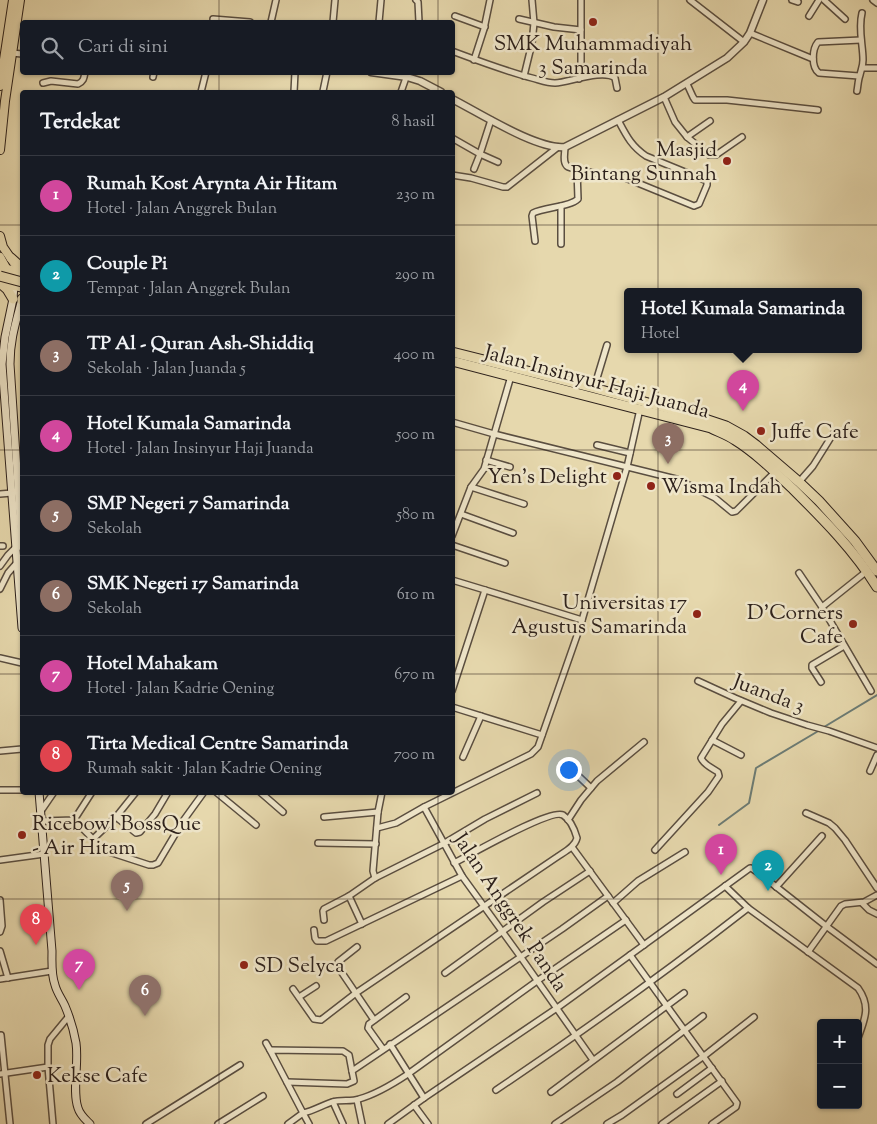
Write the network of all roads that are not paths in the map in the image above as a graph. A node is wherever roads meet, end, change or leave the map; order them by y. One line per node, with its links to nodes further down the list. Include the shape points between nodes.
1 (13, 0): 26 (main road)
2 (276, 0): 22 (street)
3 (335, 0): 23 (street)
4 (381, 0): 24 (street)
5 (416, 0): 25 (street)
6 (490, 0): 28 (street)
7 (532, 0): 27 (street)
8 (581, 0): 29 (street)
9 (690, 0): 33 (street)
10 (763, 0): 30 (street)
11 (819, 0): 17 (street)
12 (824, 0): 18 (street)
13 (873, 0): 14 (street)
14 (877, 3)
15 (862, 13): 32 (street)
16 (455, 16): 28 (street)
17 (809, 16)
18 (845, 18)
19 (214, 19): 21 (street)
20 (519, 19): 27 (street)
21 (226, 20)
22 (271, 20)
23 (333, 20)
24 (379, 20)
25 (419, 20)
26 (16, 23): 31 (main road); 35 (main road)
27 (534, 23): 29 (street); 47 (street)
28 (485, 27): 38 (street)
29 (580, 30): 49 (street)
30 (750, 33): 33 (street); 37 (street)
31 (3, 36): 52 (main road)
32 (861, 40): 37 (street, via 818,42); 39 (street)
33 (744, 42): 51 (street, via 727,58)
34 (455, 52): 38 (street)
35 (12, 53): 36 (street); 71 (main road)
36 (20, 54)
37 (813, 59): 48 (street, via 819,72)
38 (474, 60): 47 (street)
39 (863, 68): 40 (street); 48 (street)
40 (877, 68)
41 (85, 75): 50 (street, via 78,84)
42 (205, 75): 54 (street)
43 (296, 75): 55 (street)
44 (326, 75): 56 (street)
45 (407, 75): 57 (street)
46 (409, 75): 58 (street)
47 (524, 76): 49 (street, via 553,83)
48 (859, 76): 59 (street)
49 (579, 79): 53 (street, via 611,76 615,78)
50 (43, 83)
51 (687, 84): 60 (street); 62 (street, via 695,100 728,100)
52 (0, 86)
53 (617, 88)
54 (201, 90)
55 (294, 90)
56 (323, 90)
57 (402, 90)
58 (437, 90)
59 (857, 91)
60 (664, 97): 64 (street); 66 (street, via 675,122)
61 (455, 100): 63 (street)
62 (818, 110)
63 (491, 120): 69 (street, via 529,139); 72 (street)
64 (618, 120): 70 (street); 75 (street, via 629,140 646,156 706,181 699,204 694,206 616,175)
65 (710, 121): 66 (street)
66 (687, 137): 67 (street, via 713,156)
67 (742, 137)
68 (455, 140): 72 (street)
69 (558, 147): 70 (street); 76 (street, via 508,187)
70 (565, 147): 75 (street, via 565,164)
71 (0, 150)
72 (480, 154): 73 (street); 74 (street)
73 (498, 162)
74 (474, 169)
75 (576, 170): 77 (street, via 577,200)
76 (455, 175)
77 (561, 206): 79 (street, via 533,213); 80 (street)
78 (0, 236): 82 (main road)
79 (535, 241)
80 (561, 244)
81 (0, 257): 83 (main road)
82 (11, 258): 85 (highway)
83 (4, 269): 86 (highway); 87 (main road)
84 (0, 276): 88 (highway, bridge)
85 (20, 276)
86 (20, 277)
87 (20, 277)
88 (20, 278)
89 (20, 278): 90 (highway)
90 (0, 283): 91 (highway)
91 (20, 299): 95 (main road, via 5,337); 109 (main road, via 10,346)
92 (607, 345): 97 (street)
93 (455, 353): 97 (highway, Jalan Insinyur Haji Juanda)
94 (455, 362): 96 (highway, Jalan Insinyur Haji Juanda)
95 (1, 369): 99 (main road)
96 (511, 376): 98 (highway, Jalan Insinyur Haji Juanda); 101 (street)
97 (594, 388): 111 (highway, Jalan Insinyur Haji Juanda, via 726,426 756,445)
98 (640, 409): 105 (street); 110 (highway, Jalan Insinyur Haji Juanda, via 726,434)
99 (3, 422): 103 (main road)
100 (455, 423): 101 (street)
101 (494, 434): 106 (street); 108 (street)
102 (833, 434): 111 (street)
103 (4, 444): 109 (main road)
104 (597, 445): 105 (street)
105 (630, 453): 108 (street)
106 (486, 460): 107 (street); 112 (street)
107 (510, 467)
108 (627, 467): 110 (street, via 676,479 715,498 732,512); 133 (street)
109 (17, 470): 113 (main road); 121 (main road)
110 (775, 472): 116 (highway, Jalan Insinyur Haji Juanda)
111 (799, 482): 116 (highway, Jalan Insinyur Haji Juanda)
112 (471, 487): 115 (street); 117 (street)
113 (12, 493): 114 (street); 121 (main road)
114 (0, 494)
115 (524, 504)
116 (816, 505): 125 (highway, Jalan Insinyur Haji Juanda); 126 (highway, Jalan Insinyur Haji Juanda, via 855,541)
117 (461, 514): 118 (street); 119 (street)
118 (455, 529)
119 (513, 533)
120 (455, 546): 123 (street)
121 (19, 547): 122 (main road); 124 (street)
122 (20, 560): 130 (street)
123 (506, 563)
124 (0, 566)
125 (867, 571): 129 (highway, Jalan Insinyur Haji Juanda); 132 (street)
126 (877, 571)
127 (799, 573): 132 (street)
128 (455, 581): 131 (street)
129 (877, 588)
130 (0, 589)
131 (485, 590): 133 (street); 138 (street)
132 (822, 607): 134 (street)
133 (582, 620): 144 (street)
134 (844, 646): 139 (street, via 812,665); 140 (street)
135 (0, 658): 136 (street)
136 (20, 663)
137 (698, 681): 141 (street, Juanda 3)
138 (455, 682)
139 (821, 682)
140 (871, 691)
141 (741, 701): 145 (street); 147 (street, Juanda 3)
142 (455, 708): 143 (street)
143 (481, 716): 144 (street); 152 (street)
144 (542, 736): 158 (street, via 531,754)
145 (712, 740): 151 (street); 188 (street, via 701,758 719,776)
146 (644, 742): 155 (street)
147 (877, 748)
148 (20, 749): 149 (street)
149 (0, 751)
150 (877, 755): 154 (street)
151 (741, 756)
152 (463, 757)
153 (571, 769): 155 (street)
154 (870, 771)
155 (591, 788): 178 (street)
156 (0, 790): 157 (street)
157 (20, 790)
158 (455, 792)
159 (537, 793): 186 (street)
160 (39, 795): 171 (main road)
161 (52, 795): 171 (street)
162 (90, 795): 177 (street)
163 (134, 795): 175 (street)
164 (166, 795): 175 (street, via 138,833)
165 (202, 795): 183 (street, via 156,864 149,865 94,847)
166 (220, 795): 180 (street)
167 (263, 795): 172 (street)
168 (381, 795): 173 (street)
169 (448, 795): 170 (street)
170 (424, 807): 181 (street, via 393,824); 186 (street, Jalan Anggrek Panda)
171 (41, 811): 179 (main road)
172 (283, 812)
173 (378, 812): 176 (street); 181 (street)
174 (806, 813): 198 (street, via 835,828)
175 (116, 817): 183 (street)
176 (324, 817)
177 (74, 820): 179 (street); 183 (street)
178 (568, 820): 187 (street, via 577,837); 192 (street, via 561,814 547,816)
179 (42, 821): 190 (main road)
180 (256, 825)
181 (377, 828): 185 (street)
182 (822, 836): 197 (street)
183 (93, 839)
184 (318, 843): 185 (street)
185 (376, 844): 195 (street)
186 (443, 844): 192 (street, Jalan Anggrek Panda); 195 (street)
187 (572, 847): 193 (street); 205 (street)
188 (655, 850)
189 (685, 852): 203 (street, via 638,881)
190 (44, 854): 191 (street); 222 (main road)
191 (0, 860)
192 (454, 863): 194 (street, Jalan Anggrek Panda)
193 (590, 871): 201 (street); 213 (street)
194 (462, 876): 205 (street, Jalan Anggrek Panda); 210 (street)
195 (375, 878): 200 (street)
196 (725, 886): 197 (street, via 751,868); 206 (street); 215 (street)
197 (776, 887): 211 (street)
198 (877, 888)
199 (877, 895): 204 (street)
200 (349, 896): 208 (street, via 324,909); 210 (street)
201 (608, 896): 203 (street); 220 (street)
202 (0, 900): 214 (street)
203 (613, 903): 209 (street)
204 (862, 903): 207 (street); 211 (street, via 840,906)
205 (484, 906): 213 (street, Jalan Anggrek Panda); 231 (street)
206 (748, 908): 218 (street); 227 (street)
207 (877, 914)
208 (324, 920)
209 (626, 920): 215 (street); 226 (street)
210 (362, 924): 212 (street, via 326,941 317,941)
211 (826, 926): 218 (street); 221 (street)
212 (314, 930)
213 (502, 931): 220 (street, Jalan Anggrek Panda); 223 (street)
214 (0, 932)
215 (644, 945): 219 (street)
216 (358, 947): 231 (street, via 337,964)
217 (0, 951): 224 (street)
218 (808, 952): 240 (street, via 860,990 866,1012)
219 (630, 955): 227 (street); 235 (street)
220 (520, 956): 226 (street, Jalan Anggrek Panda); 245 (street)
221 (877, 964)
222 (52, 971): 224 (street); 236 (main road)
223 (444, 973)
224 (8, 978): 225 (street)
225 (0, 979)
226 (537, 980): 235 (street, Jalan Anggrek Panda); 255 (street)
227 (650, 982): 234 (street); 243 (street)
228 (316, 986): 232 (street)
229 (293, 989): 232 (street)
230 (684, 993): 234 (street)
231 (356, 994): 232 (street, via 321,1020 314,1019); 239 (street)
232 (299, 997)
233 (406, 997): 239 (street)
234 (667, 1006): 241 (street); 249 (street)
235 (556, 1008): 243 (street, Jalan Anggrek Panda); 262 (street)
236 (69, 1016): 250 (street, via 50,1039); 269 (main road, via 78,1058 78,1109)
237 (703, 1016): 241 (street)
238 (754, 1017): 248 (street)
239 (374, 1020): 246 (street, via 368,1028)
240 (862, 1025)
241 (685, 1031): 248 (street); 278 (street)
242 (1, 1035): 254 (street)
243 (576, 1036): 249 (street, Jalan Anggrek Panda); 258 (street)
244 (266, 1043): 247 (street)
245 (390, 1044): 246 (street); 255 (street)
246 (383, 1049): 253 (street)
247 (270, 1050): 253 (street, via 343,1051 349,1055); 257 (street)
248 (704, 1056): 252 (street); 279 (street)
249 (593, 1060): 259 (street)
250 (48, 1064): 254 (street); 268 (street)
251 (240, 1065): 270 (street)
252 (712, 1068): 256 (street); 260 (street)
253 (352, 1071): 257 (street, via 354,1081 347,1084)
254 (3, 1074): 267 (street)
255 (408, 1074): 262 (street); 263 (street)
256 (722, 1081): 280 (street); 281 (street, via 737,1105)
257 (287, 1082): 266 (street)
258 (496, 1090)
259 (550, 1092)
260 (676, 1094)
261 (262, 1096): 271 (street)
262 (424, 1098): 265 (street)
263 (358, 1100): 264 (street); 275 (street)
264 (333, 1102): 266 (street); 274 (street)
265 (414, 1104): 276 (street); 277 (street)
266 (303, 1113): 272 (street); 273 (street)
267 (10, 1124)
268 (53, 1124)
269 (90, 1124)
270 (146, 1124)
271 (218, 1124)
272 (288, 1124)
273 (309, 1124)
274 (342, 1124)
275 (362, 1124)
276 (388, 1124)
277 (428, 1124)
278 (554, 1124)
279 (607, 1124)
280 (662, 1124)
281 (712, 1124)

